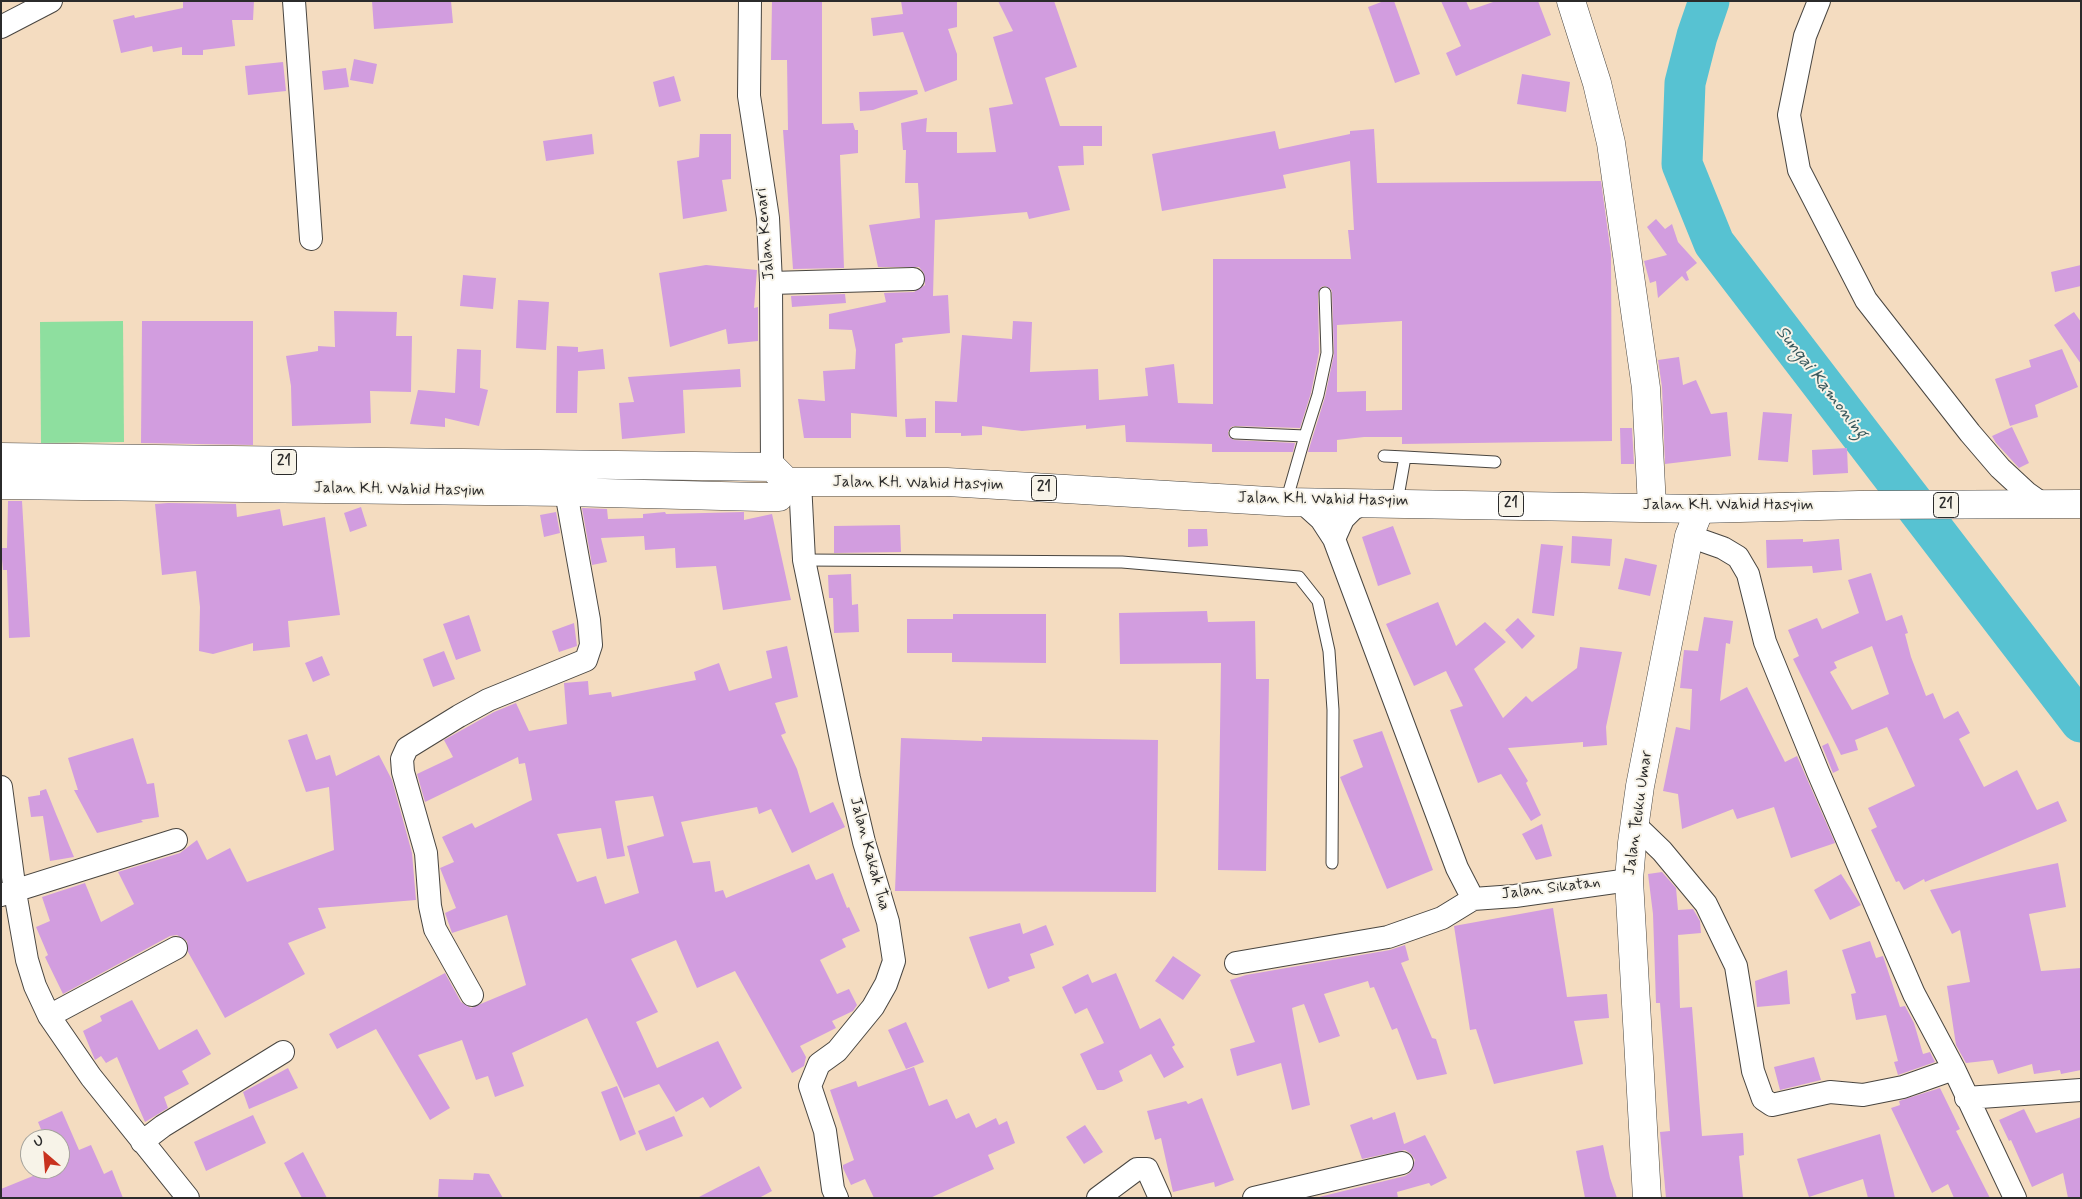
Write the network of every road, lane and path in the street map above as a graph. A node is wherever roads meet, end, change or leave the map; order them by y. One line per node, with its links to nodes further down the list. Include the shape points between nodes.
1 (51, 1): 6 (street)
2 (294, 1): 7 (street)
3 (750, 1): 9 (street, Jalan Kenari, via 749,96 768,218)
4 (1571, 1): 27 (main road, via 1597,84 1611,143 1646,388)
5 (1819, 1): 26 (street, via 1805,36 1789,115 1799,170 1866,300 1970,433 2000,468)
6 (1, 27)
7 (311, 239)
8 (913, 279): 9 (street)
9 (771, 282): 19 (street, Jalan Kenari)
10 (1325, 293): 12 (lane, via 1327,353)
11 (1235, 433): 12 (lane)
12 (1305, 436): 22 (lane)
13 (1384, 456): 15 (lane)
14 (1, 457): 18 (main road, Jalan KH. Wahid Hasyim / 21)
15 (1405, 457): 16 (lane); 24 (lane)
16 (1496, 462)
17 (567, 464): 18 (main road, Jalan KH. Wahid Hasyim / 21); 19 (main road, Jalan KH. Wahid Hasyim / 21); 21 (street)
18 (129, 473): 20 (main road, Jalan KH. Wahid Hasyim / 21); 21 (main road, Jalan KH. Wahid Hasyim / 21)
19 (786, 477): 21 (main road, Jalan KH. Wahid Hasyim / 21, via 779,497); 22 (main road, Jalan KH. Wahid Hasyim / 21, via 947,482); 30 (street, Jalan Kakak Tua)
20 (1, 485)
21 (566, 492): 40 (street, via 589,620 591,645 586,660 488,700 408,748 402,759 426,853 435,929)
22 (1294, 501): 23 (main road, Jalan KH. Wahid Hasyim / 21); 29 (street, via 1321,519)
23 (1369, 502): 24 (main road, Jalan KH. Wahid Hasyim / 21); 29 (street, via 1343,518)
24 (1396, 502): 27 (main road, Jalan KH. Wahid Hasyim / 21)
25 (2081, 504): 26 (main road, 21)
26 (2039, 505): 28 (main road, Jalan KH. Wahid Hasyim / 21, via 1859,505)
27 (1652, 506): 28 (main road, Jalan KH. Wahid Hasyim / 21)
28 (1694, 522): 32 (main road, Jalan Teuku Umar); 43 (street, via 1738,557 1748,574 1765,642 1818,772 1914,994)
29 (1334, 539): 37 (street, via 1457,868)
30 (804, 560): 34 (lane, via 1122,562 1299,577 1318,601 1329,651 1333,710); 49 (street, Jalan Kakak Tua, via 849,778 888,922 894,961 873,1007 837,1051 819,1064 810,1086 825,1131 833,1190)
31 (1, 787): 36 (street)
32 (1634, 824): 35 (main road, Jalan Teuku Umar); 43 (street, via 1662,851 1706,904 1736,966 1753,1070 1764,1099 1772,1105 1830,1092 1862,1095 1903,1087)
33 (176, 840): 36 (street)
34 (1332, 863)
35 (1629, 880): 37 (street, Jalan Sikatan, via 1515,896); 53 (main road, Jalan Teuku Umar)
36 (8, 893): 41 (street, via 35,986)
37 (1473, 898): 39 (street, via 1442,918 1388,937)
38 (176, 948): 41 (street)
39 (1236, 963)
40 (472, 995)
41 (49, 1016): 46 (street)
42 (283, 1052): 46 (street)
43 (1954, 1069): 45 (street)
44 (2081, 1090): 45 (street)
45 (1966, 1098): 54 (street)
46 (142, 1142): 48 (street)
47 (1402, 1163): 52 (street)
48 (188, 1198)
49 (837, 1198)
50 (1098, 1198): 51 (street, via 1137,1169 1147,1169)
51 (1160, 1198)
52 (1254, 1198)
53 (1647, 1198)
54 (2015, 1198)

